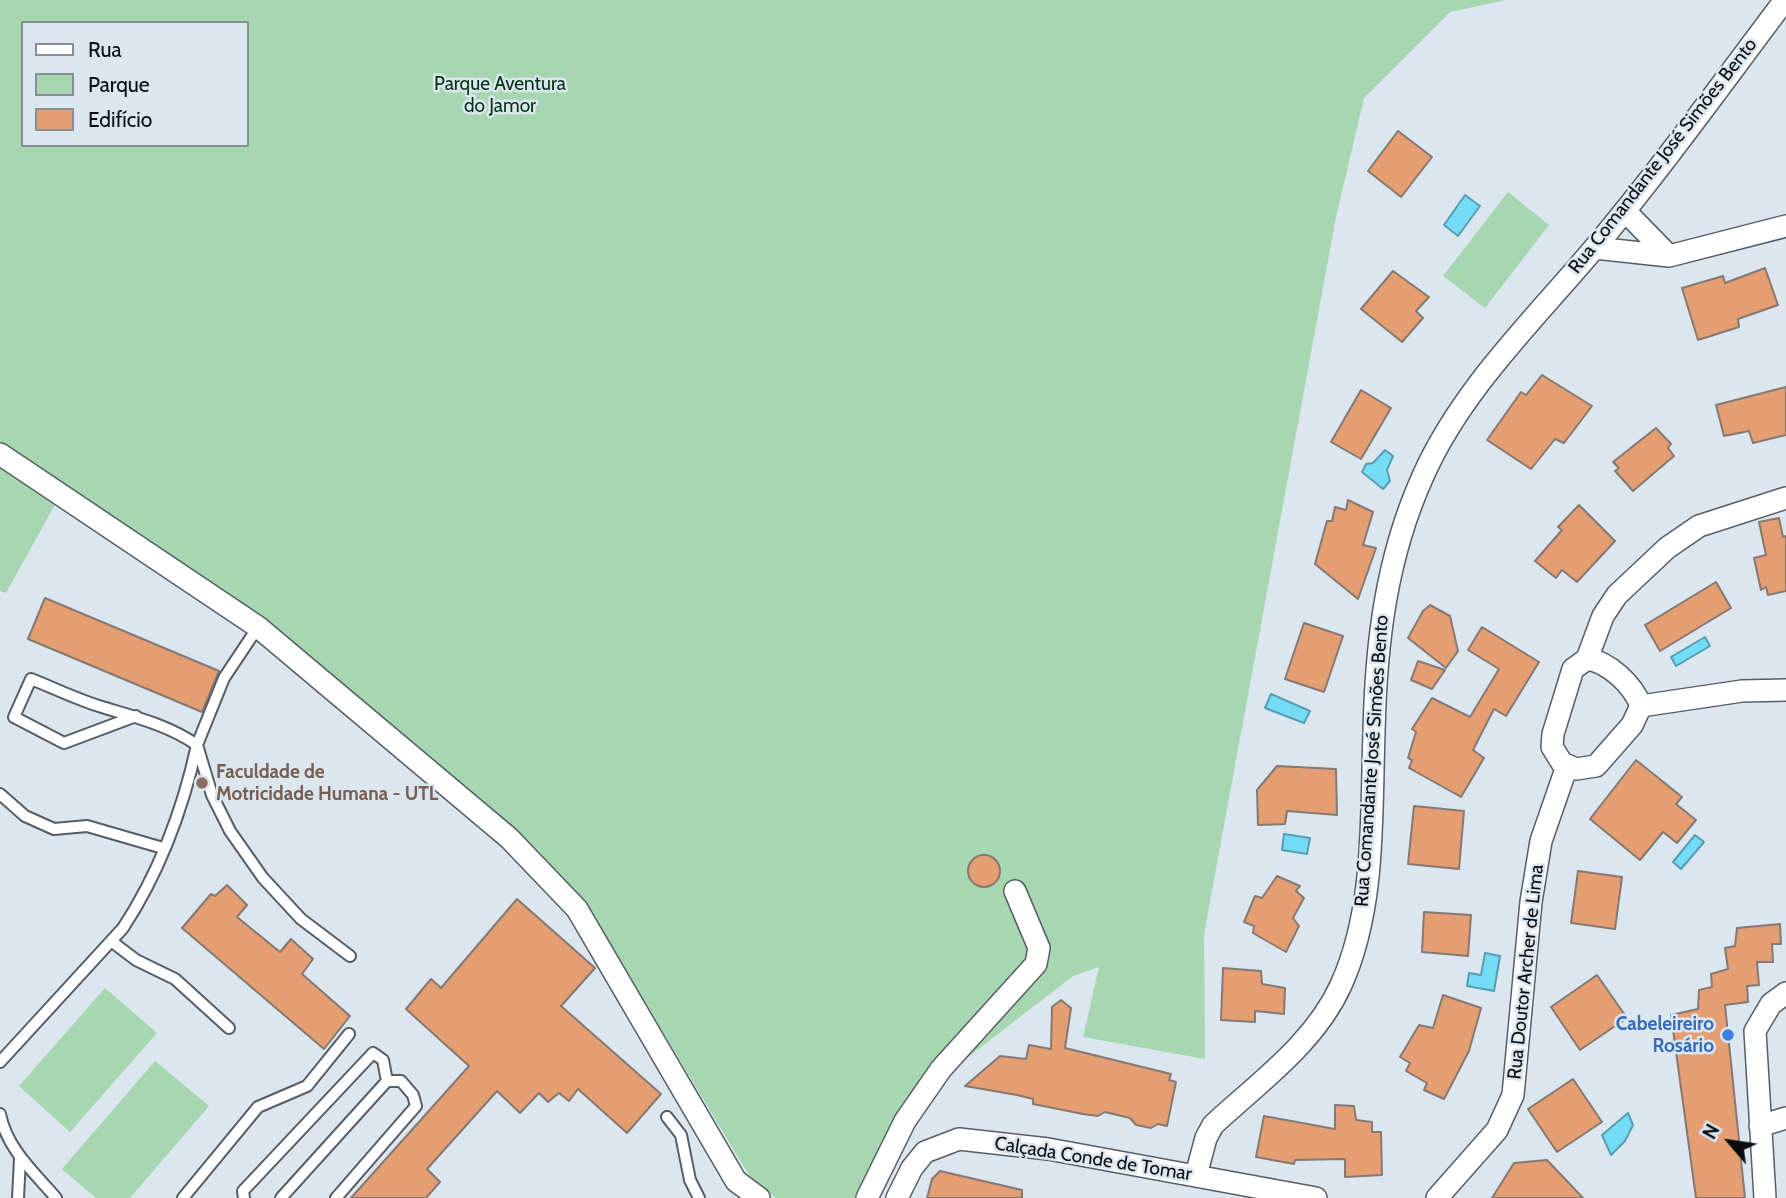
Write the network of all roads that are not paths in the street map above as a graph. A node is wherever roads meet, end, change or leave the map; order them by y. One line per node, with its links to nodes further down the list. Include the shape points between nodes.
1 (1785, 0): 2 (street, Rua Comandante José Simões Bento)
2 (1625, 211): 4 (street, Rua Comandante José Simões Bento); 5 (street)
3 (1786, 226): 5 (street)
4 (1595, 248): 5 (street); 30 (street, Rua Comandante José Simões Bento, via 1482,381 1424,473 1393,558 1380,617 1369,861 1355,949 1340,986 1304,1040 1213,1125)
5 (1670, 256)
6 (0, 454): 8 (street)
7 (1786, 498): 9 (street, via 1699,526 1667,548 1617,595 1603,616)
8 (258, 627): 13 (lane, via 224,678); 38 (street, via 509,838 577,909 736,1181)
9 (1587, 659): 11 (street, via 1611,669); 14 (street, via 1573,669 1553,734 1556,757)
10 (1786, 690): 11 (street, via 1742,691)
11 (1641, 706): 14 (street, via 1632,725 1596,766)
12 (136, 716): 12 (lane, via 31,679 14,717 64,743); 13 (lane, via 179,732)
13 (197, 745): 16 (lane, via 184,799); 19 (lane, via 212,795 250,859 301,919)
14 (1567, 766): 42 (street, Rua Doutor Archer de Lima, via 1541,841 1535,877 1513,1095 1497,1130)
15 (0, 794): 16 (lane, via 25,816 54,829 87,826)
16 (163, 848): 18 (lane, via 134,911)
17 (1015, 891): 39 (street, via 1039,948 1036,964 941,1069 905,1121)
18 (111, 941): 21 (lane, via 136,960 175,979); 23 (lane)
19 (350, 956)
20 (1786, 993): 28 (street, via 1771,1004 1755,1031)
21 (229, 1028)
22 (349, 1034): 33 (lane, via 307,1086 258,1107)
23 (0, 1062)
24 (387, 1081): 34 (lane, via 383,1060 373,1053 250,1183 243,1191); 35 (lane); 36 (lane, via 401,1081 416,1106)
25 (0, 1114): 29 (lane)
26 (667, 1116): 37 (lane, via 681,1135 690,1180)
27 (1786, 1118): 28 (street)
28 (1760, 1126): 43 (street)
29 (20, 1159): 31 (lane); 32 (lane)
30 (1196, 1175): 40 (street, Calçada Conde de Tomar, via 958,1139 925,1152); 41 (street, Calçada Conde de Tomar)
31 (18, 1198)
32 (56, 1198)
33 (183, 1198)
34 (244, 1198)
35 (281, 1198)
36 (336, 1198)
37 (699, 1198)
38 (759, 1198)
39 (867, 1198)
40 (897, 1198)
41 (1316, 1198)
42 (1437, 1198)
43 (1765, 1198)

